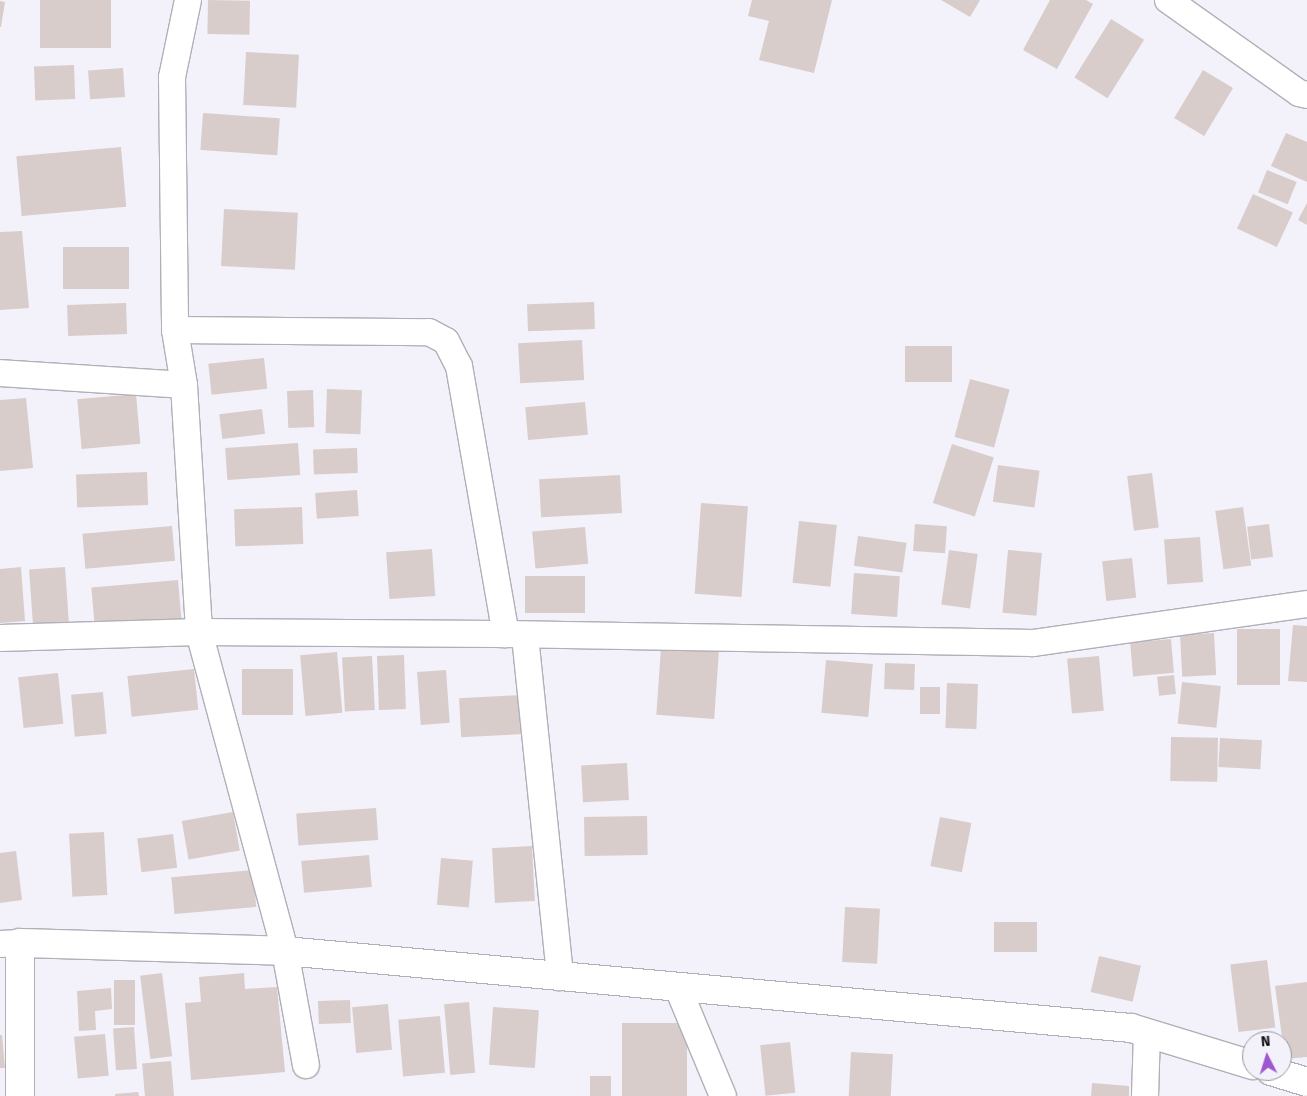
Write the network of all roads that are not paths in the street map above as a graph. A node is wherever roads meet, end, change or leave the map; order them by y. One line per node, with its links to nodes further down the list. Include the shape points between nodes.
1 (188, 0): 4 (street, via 172,76)
2 (1168, 0): 3 (street, via 1299,93)
3 (1307, 95)
4 (175, 330): 6 (street); 9 (street, via 429,332 446,341 459,366)
5 (0, 373): 6 (street)
6 (184, 385): 8 (street)
7 (1307, 604): 9 (street, via 1033,643)
8 (199, 632): 9 (street); 10 (street); 12 (street)
9 (516, 635): 13 (street)
10 (0, 638)
11 (10, 943): 12 (street); 20 (street)
12 (285, 951): 13 (street); 17 (street)
13 (560, 977): 14 (street)
14 (678, 988): 15 (street, via 1132,1028); 21 (street)
15 (1147, 1033): 16 (street); 22 (street)
16 (1242, 1062)
17 (306, 1066)
18 (1292, 1077): 19 (street)
19 (1307, 1082)
20 (20, 1096)
21 (723, 1096)
22 (1145, 1096)

